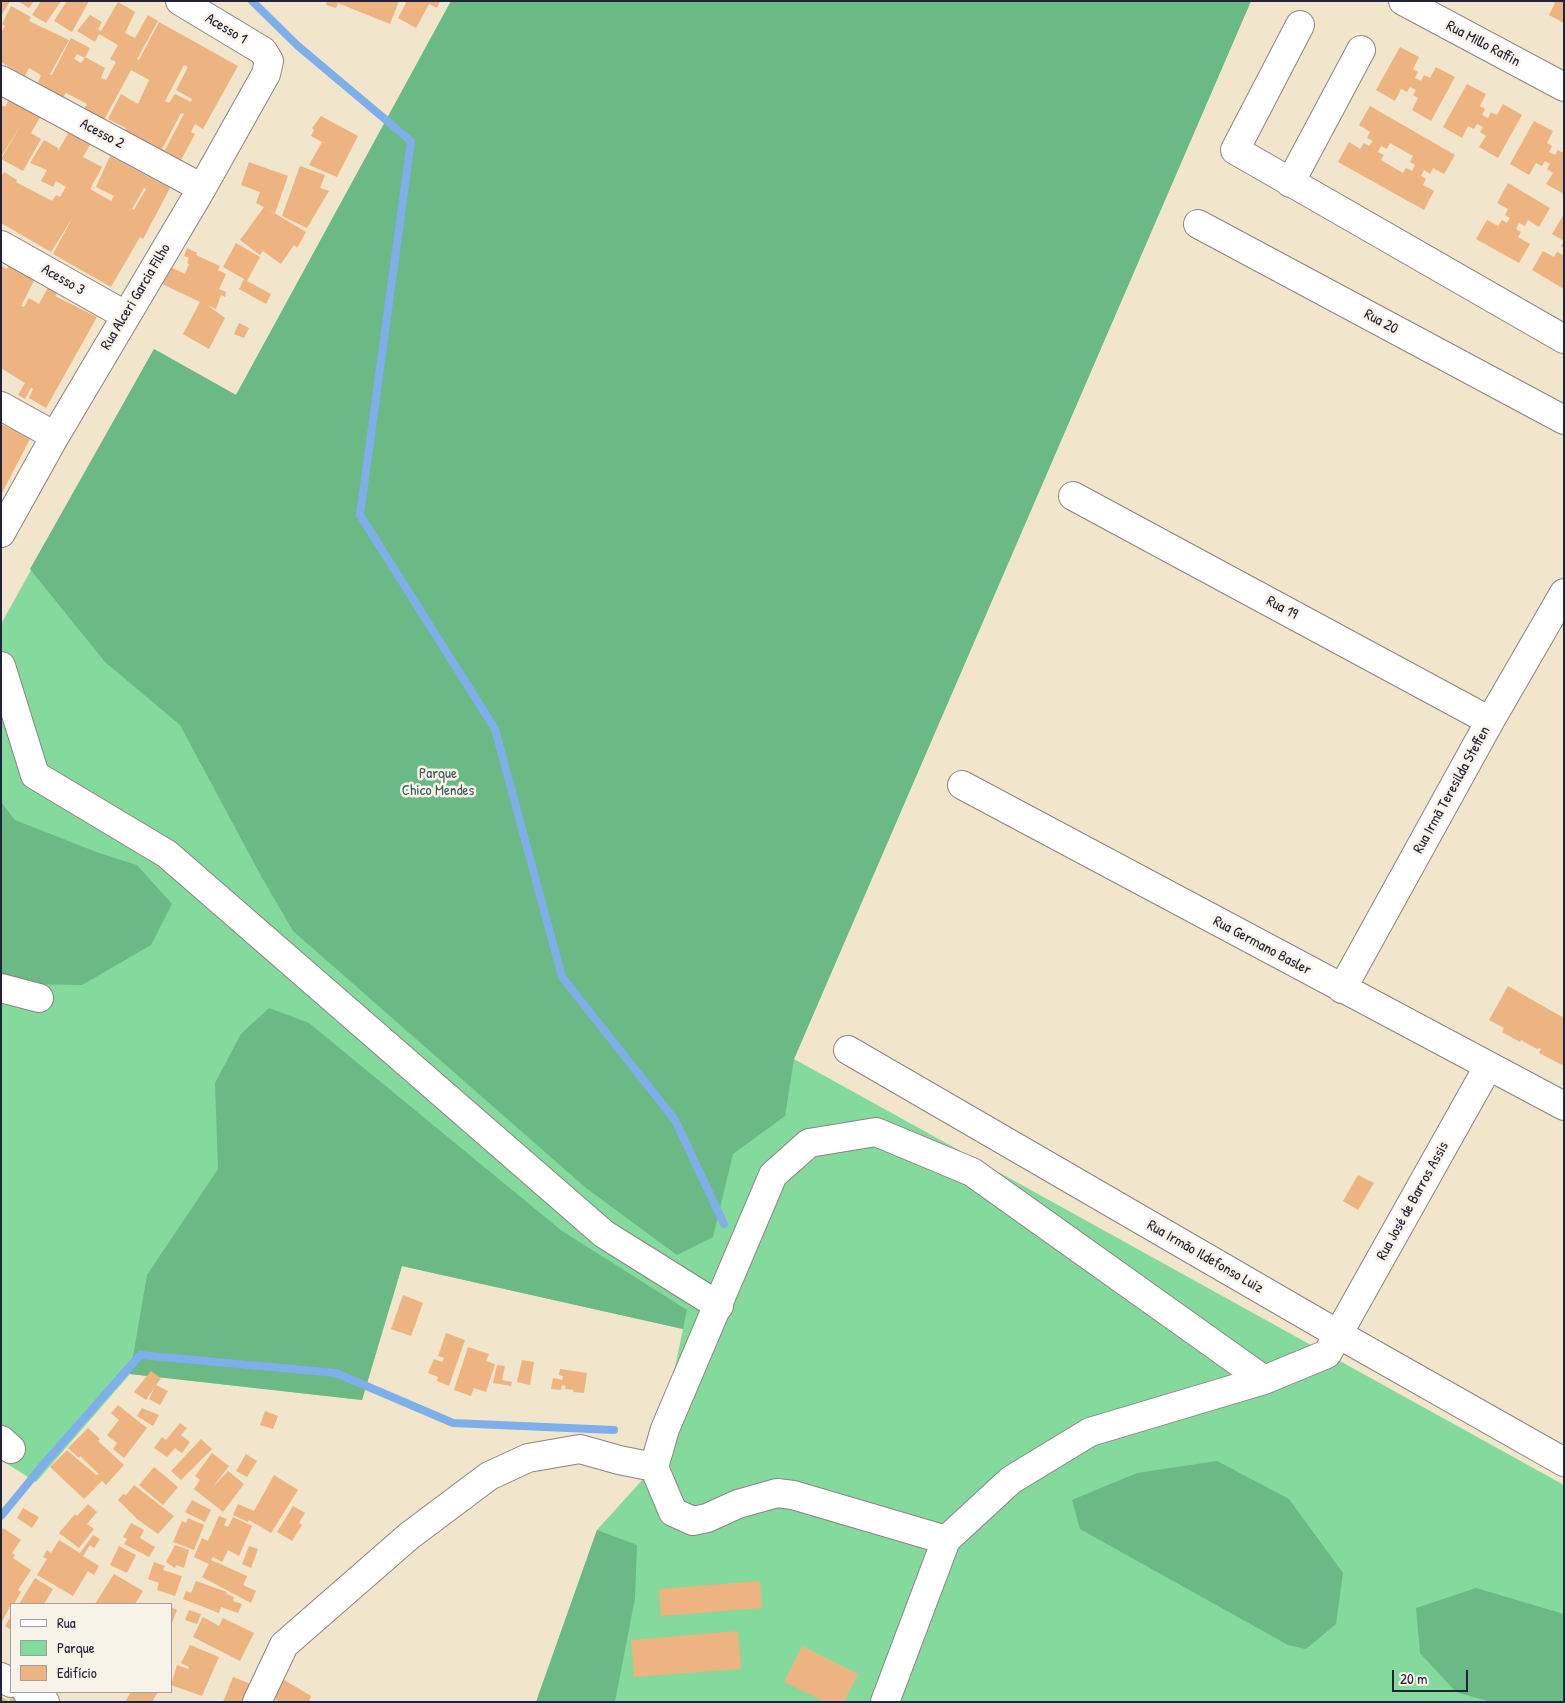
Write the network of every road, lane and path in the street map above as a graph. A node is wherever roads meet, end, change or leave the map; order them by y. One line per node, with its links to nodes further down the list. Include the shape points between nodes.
1 (180, 1): 5 (street, Acesso 1, via 263,52)
2 (1403, 1): 7 (street, Rua Millo Raffin)
3 (1300, 25): 8 (street, via 1235,150)
4 (1361, 50): 8 (street)
5 (269, 61): 9 (street, Rua Alceri Garcia Filho, via 266,74)
6 (1, 80): 9 (street, Acesso 2)
7 (1564, 87)
8 (1290, 183): 13 (street)
9 (202, 188): 12 (street, Rua Alceri Garcia Filho)
10 (1198, 224): 15 (street, Rua 20)
11 (1, 245): 12 (street, Acesso 3)
12 (125, 316): 16 (street, Rua Alceri Garcia Filho)
13 (1564, 339)
14 (1, 406): 16 (street)
15 (1564, 420)
16 (55, 436): 18 (street, Rua Alceri Garcia Filho)
17 (1073, 496): 21 (street, Rua 19)
18 (1, 533)
19 (1564, 593): 21 (street, Rua Irmã Teresilda Steffen)
20 (1, 666): 29 (street, via 35,775 168,854 604,1234)
21 (1490, 721): 24 (street, Rua Irmã Teresilda Steffen)
22 (962, 784): 24 (street, Rua Germano Basler)
23 (1, 988): 25 (street)
24 (1342, 989): 27 (street, Rua Germano Basler)
25 (39, 998)
26 (848, 1050): 30 (street, Rua Irmão Ildefonso Luiz)
27 (1488, 1067): 28 (street, Rua Germano Basler); 30 (street, Rua José de Barros Assis)
28 (1564, 1106)
29 (719, 1306): 31 (street, via 773,1175 809,1143 876,1132 972,1172); 33 (street, via 665,1429)
30 (1338, 1334): 31 (street, Rua José de Barros Assis, via 1327,1354); 32 (street, Rua Irmão Ildefonso Luiz)
31 (1264, 1380): 34 (street, Rua José de Barros Assis, via 1090,1432 1011,1480)
32 (1564, 1462)
33 (654, 1467): 34 (street, via 674,1512 693,1521 777,1493); 37 (street, via 580,1449 528,1458 489,1476 409,1536 284,1645)
34 (946, 1540): 38 (street)
35 (29, 1693): 36 (street)
36 (45, 1702)
37 (257, 1702)
38 (885, 1702)

